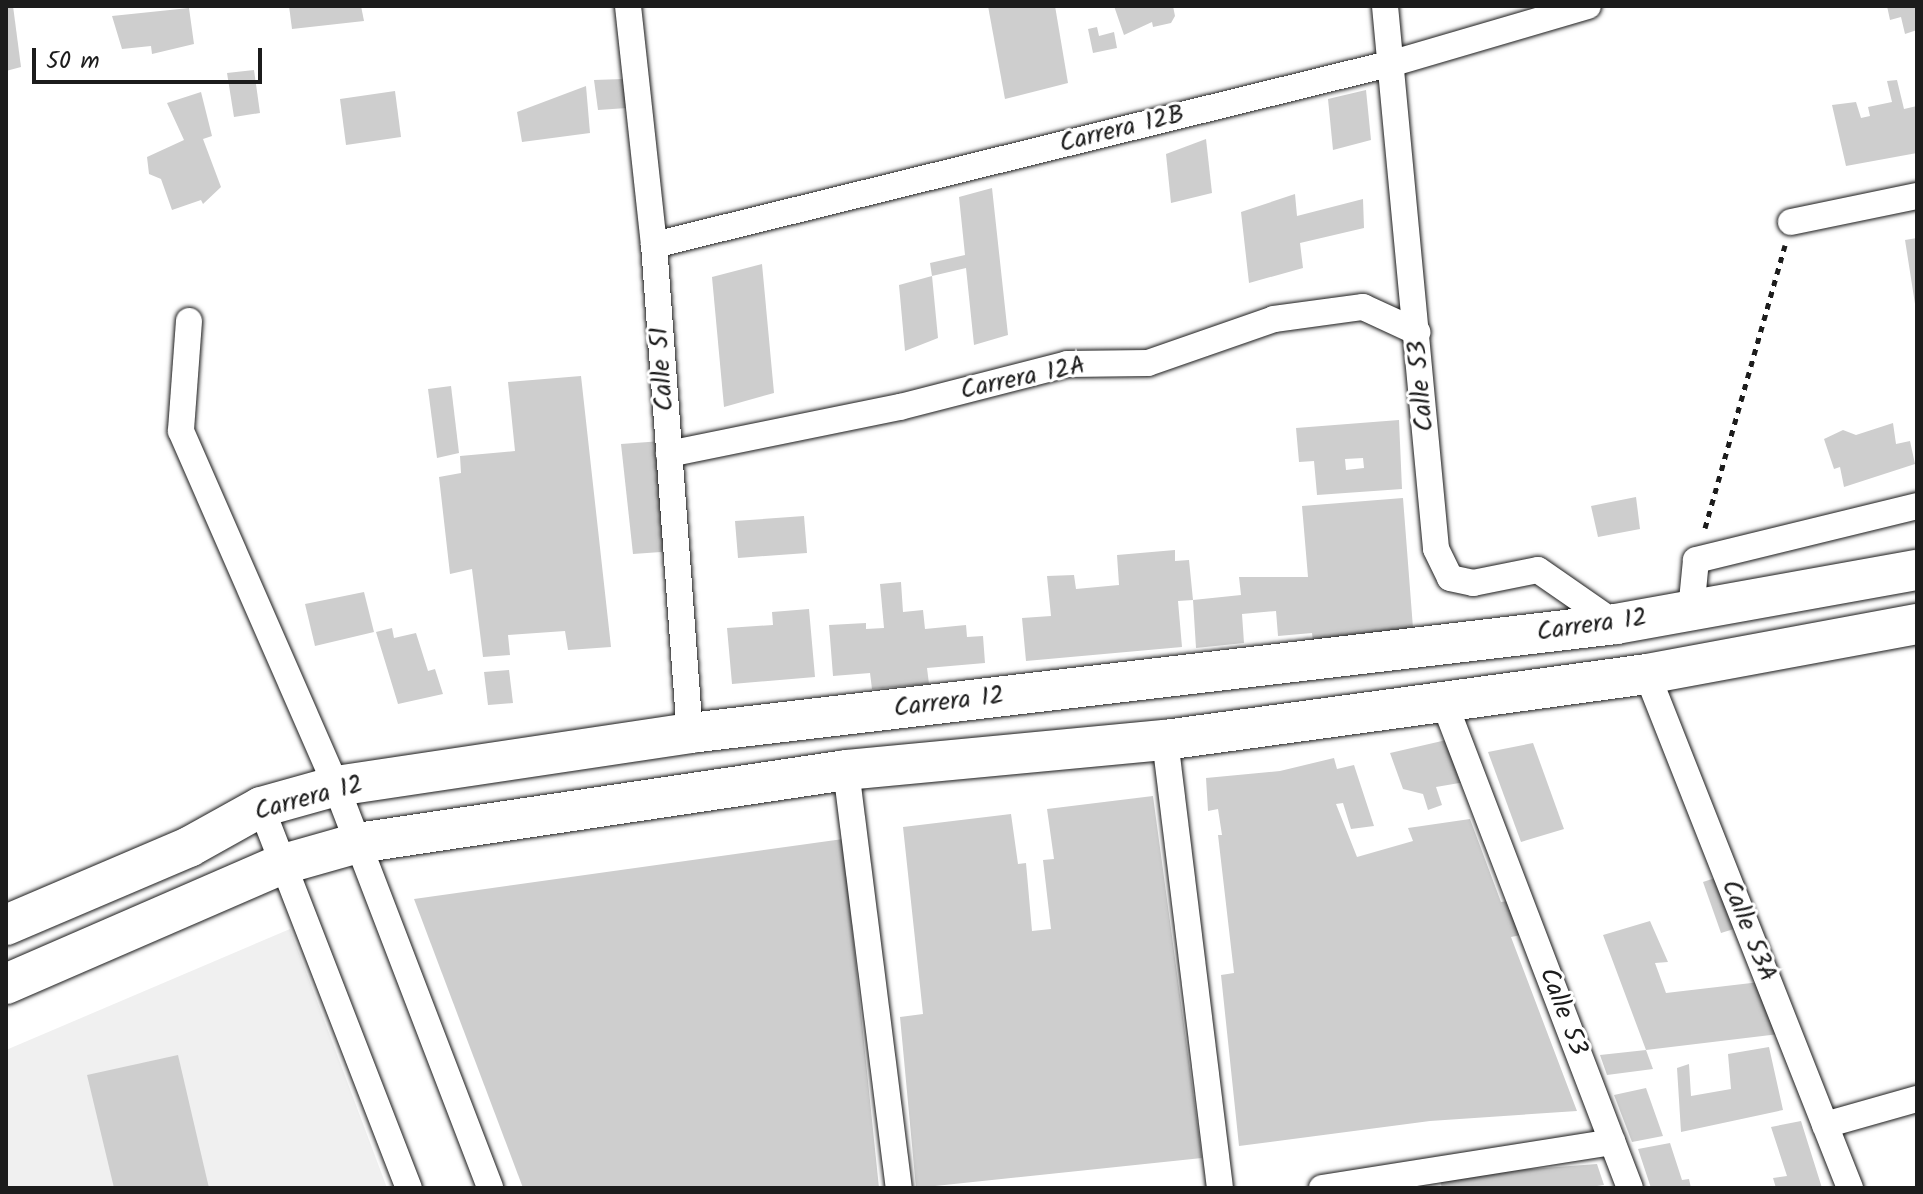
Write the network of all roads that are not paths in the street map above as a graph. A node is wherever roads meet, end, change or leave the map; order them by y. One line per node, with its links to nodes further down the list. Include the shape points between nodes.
1 (628, 6): 7 (street, Calle 51)
2 (1385, 6): 4 (street, Calle 53)
3 (1588, 6): 4 (street, Carrera 12B)
4 (1393, 63): 7 (street, Carrera 12B); 9 (street, Calle 53)
5 (1917, 196): 6 (street)
6 (1791, 222)
7 (654, 245): 10 (street, Calle 51)
8 (189, 321): 21 (street, via 181,431)
9 (1417, 332): 10 (street, Carrera 12A, via 1363,307 1274,319 1148,363 1067,364 900,407); 14 (street, Calle 53, via 1436,549 1450,578 1473,583 1538,570)
10 (669, 454): 18 (street, Calle 51)
11 (1917, 506): 13 (street, via 1696,560)
12 (1917, 570): 13 (main road, Carrera 12)
13 (1691, 611): 14 (main road, Carrera 12)
14 (1616, 624): 18 (main road, Carrera 12)
15 (1917, 624): 16 (main road)
16 (1647, 674): 17 (main road); 28 (street, Calle 53A)
17 (1444, 702): 19 (main road); 29 (street, Calle 53)
18 (690, 733): 21 (main road, Carrera 12)
19 (1165, 740): 20 (main road); 34 (street)
20 (846, 770): 23 (main road); 33 (street)
21 (336, 786): 22 (main road, Carrera 12); 23 (street)
22 (261, 807): 24 (street); 25 (main road, Carrera 12, via 189,847)
23 (358, 843): 24 (main road); 32 (street)
24 (280, 865): 26 (main road); 31 (street)
25 (6, 925)
26 (6, 984)
27 (1917, 1099): 28 (street)
28 (1825, 1125): 37 (street, Calle 53A)
29 (1612, 1142): 30 (street); 36 (street, Calle 53)
30 (1416, 1182): 35 (street)
31 (409, 1188)
32 (490, 1188)
33 (899, 1188)
34 (1220, 1188)
35 (1322, 1188)
36 (1630, 1188)
37 (1850, 1188)

